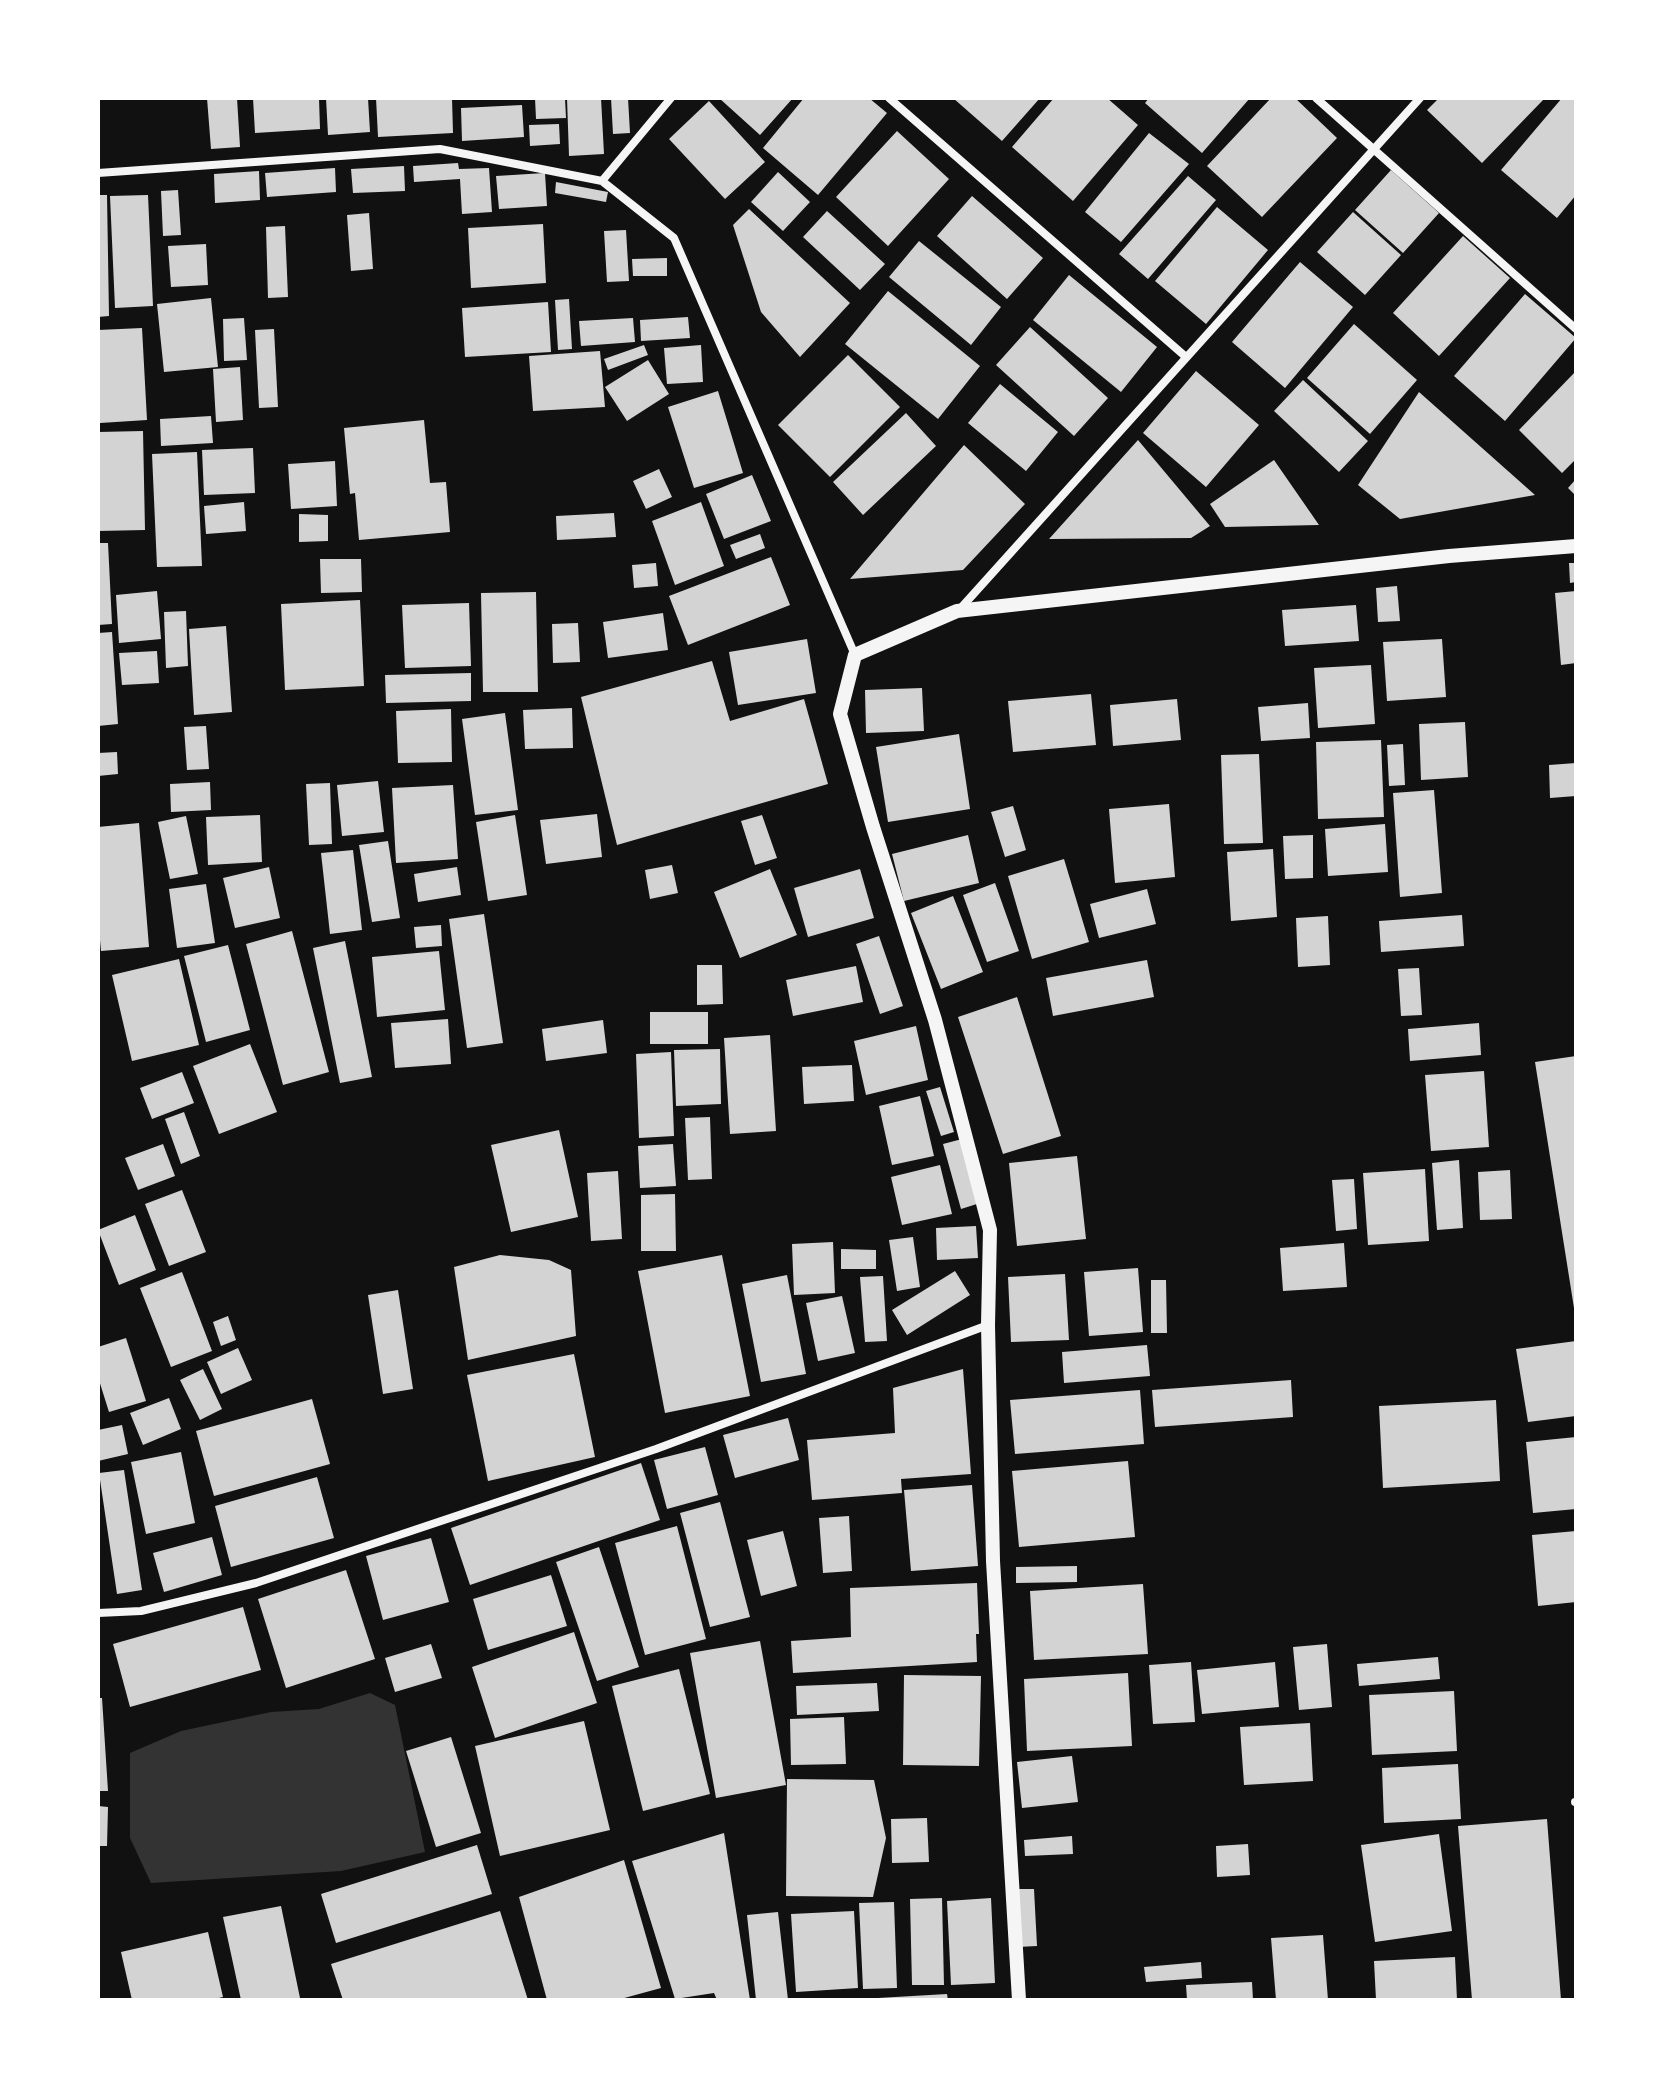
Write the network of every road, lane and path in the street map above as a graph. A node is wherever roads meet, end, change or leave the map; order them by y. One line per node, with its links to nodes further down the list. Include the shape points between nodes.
1 (671, 98): 7 (street)
2 (889, 98): 9 (street)
3 (1316, 98): 5 (street)
4 (1420, 98): 5 (street)
5 (1373, 149): 8 (street); 9 (street)
6 (98, 173): 7 (street, via 440,149)
7 (602, 181): 12 (street, via 674,238)
8 (1576, 329)
9 (1186, 357): 11 (street)
10 (1576, 546): 11 (street)
11 (957, 611): 12 (street)
12 (855, 655): 13 (street, via 840,714 935,1020 990,1230)
13 (988, 1325): 14 (street, via 656,1449 256,1583 141,1611); 15 (street, via 993,1561)
14 (98, 1613)
15 (1019, 2000)

